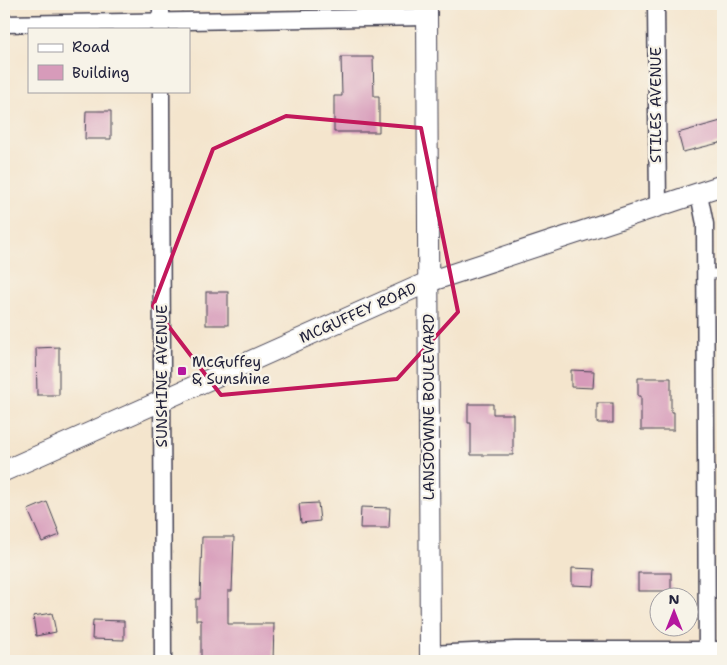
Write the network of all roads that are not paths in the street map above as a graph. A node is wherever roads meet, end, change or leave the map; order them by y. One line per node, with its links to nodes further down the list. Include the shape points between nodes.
1 (161, 4): 5 (street)
2 (656, 4): 9 (street, STILES AVENUE)
3 (427, 11): 5 (street); 12 (street, LANSDOWNE BOULEVARD)
4 (4, 24): 5 (street)
5 (161, 25)
6 (161, 92): 13 (street, SUNSHINE AVENUE)
7 (723, 185): 8 (street, MCGUFFEY ROAD)
8 (699, 194): 9 (street, MCGUFFEY ROAD); 11 (street, via 705,224)
9 (658, 206): 12 (street, MCGUFFEY ROAD)
10 (723, 273): 11 (lane)
11 (705, 275): 15 (street)
12 (428, 282): 13 (street, MCGUFFEY ROAD); 16 (street, LANSDOWNE BOULEVARD)
13 (162, 401): 14 (street, MCGUFFEY ROAD); 17 (street, SUNSHINE AVENUE)
14 (4, 471)
15 (713, 654): 16 (street, via 515,650)
16 (430, 658)
17 (163, 661)

